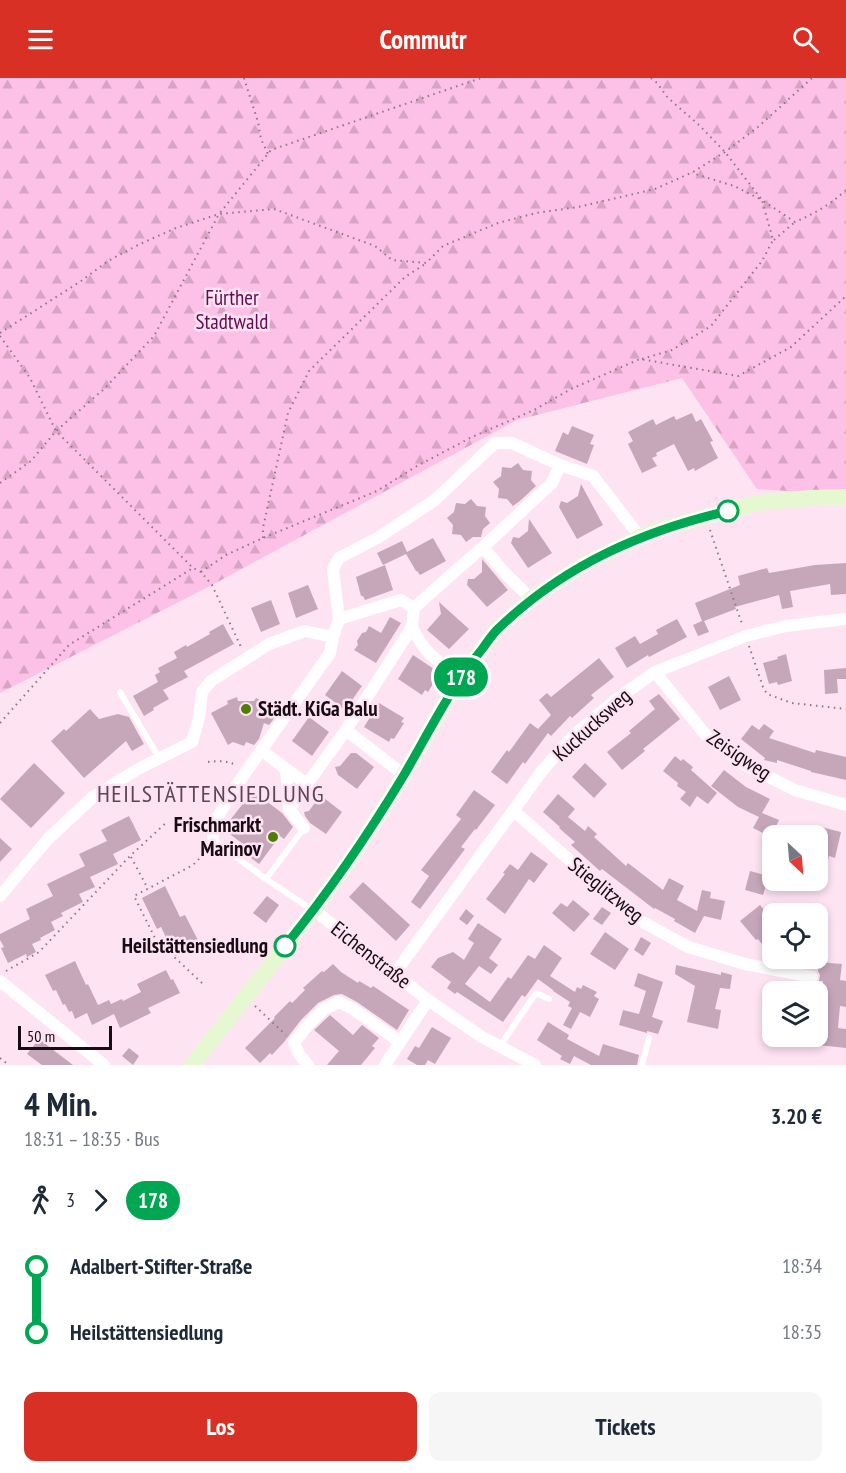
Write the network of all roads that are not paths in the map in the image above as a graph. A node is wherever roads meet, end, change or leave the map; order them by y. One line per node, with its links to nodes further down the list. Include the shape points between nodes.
1 (560, 465): 3 (street, via 593,476); 4 (street, via 552,483); 7 (street, via 512,443 495,443 435,500 339,558 333,569)
2 (846, 497): 3 (street, via 757,503)
3 (640, 537): 5 (street, via 586,563)
4 (483, 547): 5 (street); 6 (street)
5 (531, 599): 12 (street, via 498,628)
6 (414, 608): 7 (street, via 401,600); 9 (street)
7 (339, 618): 10 (street)
8 (846, 620): 11 (street, Kuckucksweg, via 786,626 746,636)
9 (412, 627): 12 (street, via 431,656); 14 (street)
10 (333, 637): 15 (street, via 330,652); 16 (street, via 305,630 269,644 211,681 202,692 192,742)
11 (655, 672): 20 (street, Zeisigweg, via 708,738 747,766 795,790); 22 (street, Kuckucksweg, via 573,736 542,771)
12 (460, 677): 18 (street)
13 (120, 692): 16 (lane)
14 (346, 730): 18 (street); 19 (street)
15 (261, 750): 17 (street); 24 (street, via 214,823)
16 (159, 758): 26 (street, via 93,796 48,839)
17 (286, 769): 19 (street); 21 (street)
18 (404, 775): 27 (street)
19 (307, 784): 21 (street)
20 (846, 805)
21 (289, 808): 23 (street)
22 (514, 812): 28 (street, Kuckucksweg); 29 (street, Stieglitzweg, via 634,917 688,947 745,964)
23 (304, 828): 25 (lane)
24 (213, 837): 25 (lane)
25 (266, 879): 27 (lane)
26 (0, 896)
27 (314, 910): 28 (street, Eichenstraße); 37 (street)
28 (395, 973): 32 (street, Eichenstraße)
29 (812, 977)
30 (0, 981): 36 (street)
31 (549, 999): 35 (lane, via 536,993)
32 (428, 1000): 34 (street, Eichenstraße); 35 (street, Eichenstraße)
33 (649, 1038): 41 (lane)
34 (400, 1042): 38 (street, via 339,1002 324,1009 294,1043); 39 (street, Eichenstraße)
35 (500, 1046): 40 (street, Eichenstraße)
36 (104, 1065)
37 (192, 1065)
38 (308, 1065)
39 (385, 1065)
40 (533, 1065)
41 (642, 1065)

